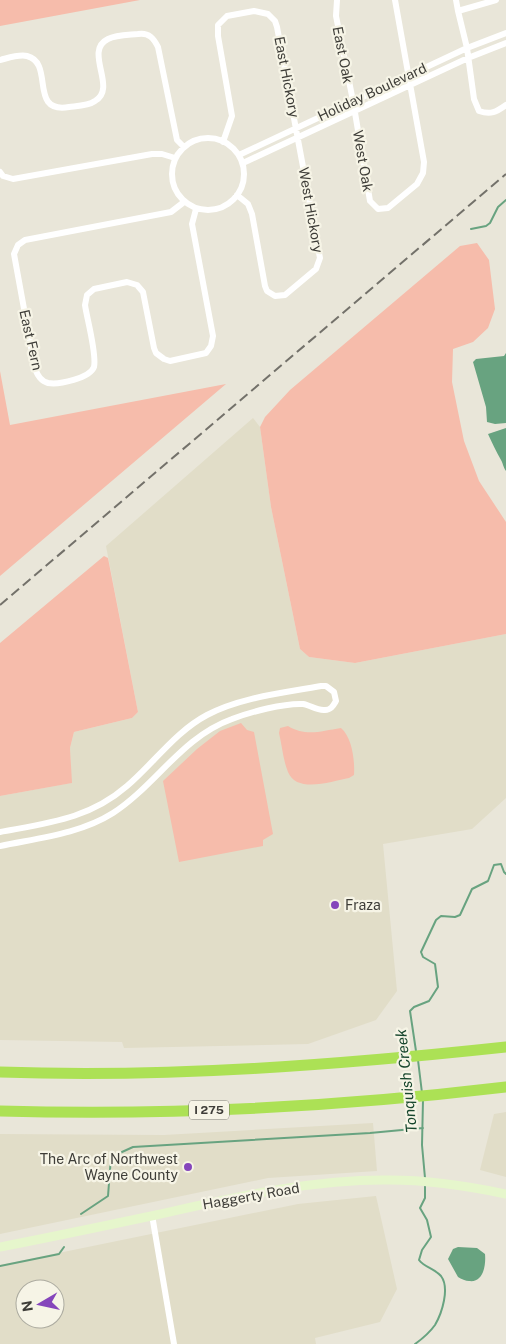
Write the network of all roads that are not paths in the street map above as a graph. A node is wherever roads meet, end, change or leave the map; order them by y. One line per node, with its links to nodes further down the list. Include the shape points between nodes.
1 (336, 0): 13 (street, East Oak, via 336,16)
2 (395, 0): 11 (street)
3 (456, 0): 5 (street)
4 (496, 0): 5 (street)
5 (458, 11): 8 (street)
6 (506, 33): 8 (street, Holiday Boulevard)
7 (506, 43): 9 (street, Holiday Boulevard)
8 (467, 48): 9 (street); 11 (street, Holiday Boulevard)
9 (468, 58): 12 (street, Holiday Boulevard); 14 (street, via 474,100 479,111 495,113)
10 (0, 60): 19 (street, via 22,56 34,60 40,69 47,101 55,107 76,106 95,101 104,91 99,51 103,42 147,34 154,38 158,47 177,140)
11 (410, 75): 12 (street); 13 (street, Holiday Boulevard)
12 (411, 86): 15 (street, Holiday Boulevard); 15 (street, West Oak, via 423,173 417,184 388,208 378,209 370,201)
13 (353, 101): 15 (street, East Oak); 16 (street, Holiday Boulevard)
14 (506, 104)
15 (354, 110): 17 (street, Holiday Boulevard)
16 (296, 128): 17 (street, East Hickory); 18 (street, East Hickory, via 275,21 268,14 254,11 228,16 218,25 232,116); 20 (street, Holiday Boulevard)
17 (298, 137): 22 (street, Holiday Boulevard); 24 (street, West Hickory, via 320,258 316,269 285,295 275,296 267,291 252,214 248,204)
18 (223, 142): 19 (street, via 203,139); 20 (street)
19 (184, 147): 21 (street)
20 (239, 155): 22 (street)
21 (175, 158): 23 (street, via 152,154 16,179); 25 (street, via 173,182)
22 (243, 163): 24 (street, via 242,187)
23 (0, 172)
24 (237, 195): 26 (street, via 220,208)
25 (184, 202): 26 (street); 26 (street, East Fern, via 171,212 25,240 18,245 14,254 35,370 40,378 55,383 84,377 91,372 94,362 84,305 86,297 94,289 128,282 137,284 143,292 154,348 159,356 170,361 202,355 209,350 213,336 192,224)
26 (196, 209)
27 (291, 692): 28 (street); 28 (street, via 326,686 334,692 336,701 330,709 322,711 308,705); 29 (street, via 236,703 200,719)
28 (293, 705): 30 (street, via 240,716 212,728 190,743)
29 (128, 786): 30 (street); 31 (street, via 91,811)
30 (136, 795): 33 (street, via 103,820)
31 (47, 823): 32 (street); 33 (street)
32 (0, 832)
33 (50, 836): 34 (street)
34 (0, 846)
35 (506, 1047): 36 (highway, via 417,1057 200,1072)
36 (0, 1072)
37 (506, 1086): 38 (highway, I 275, via 306,1106 196,1111)
38 (0, 1111)
39 (506, 1194): 40 (main road, Haggerty Road, via 430,1182 387,1180 295,1187)
40 (152, 1215): 41 (main road, Haggerty Road); 42 (street)
41 (0, 1247)
42 (174, 1344)

